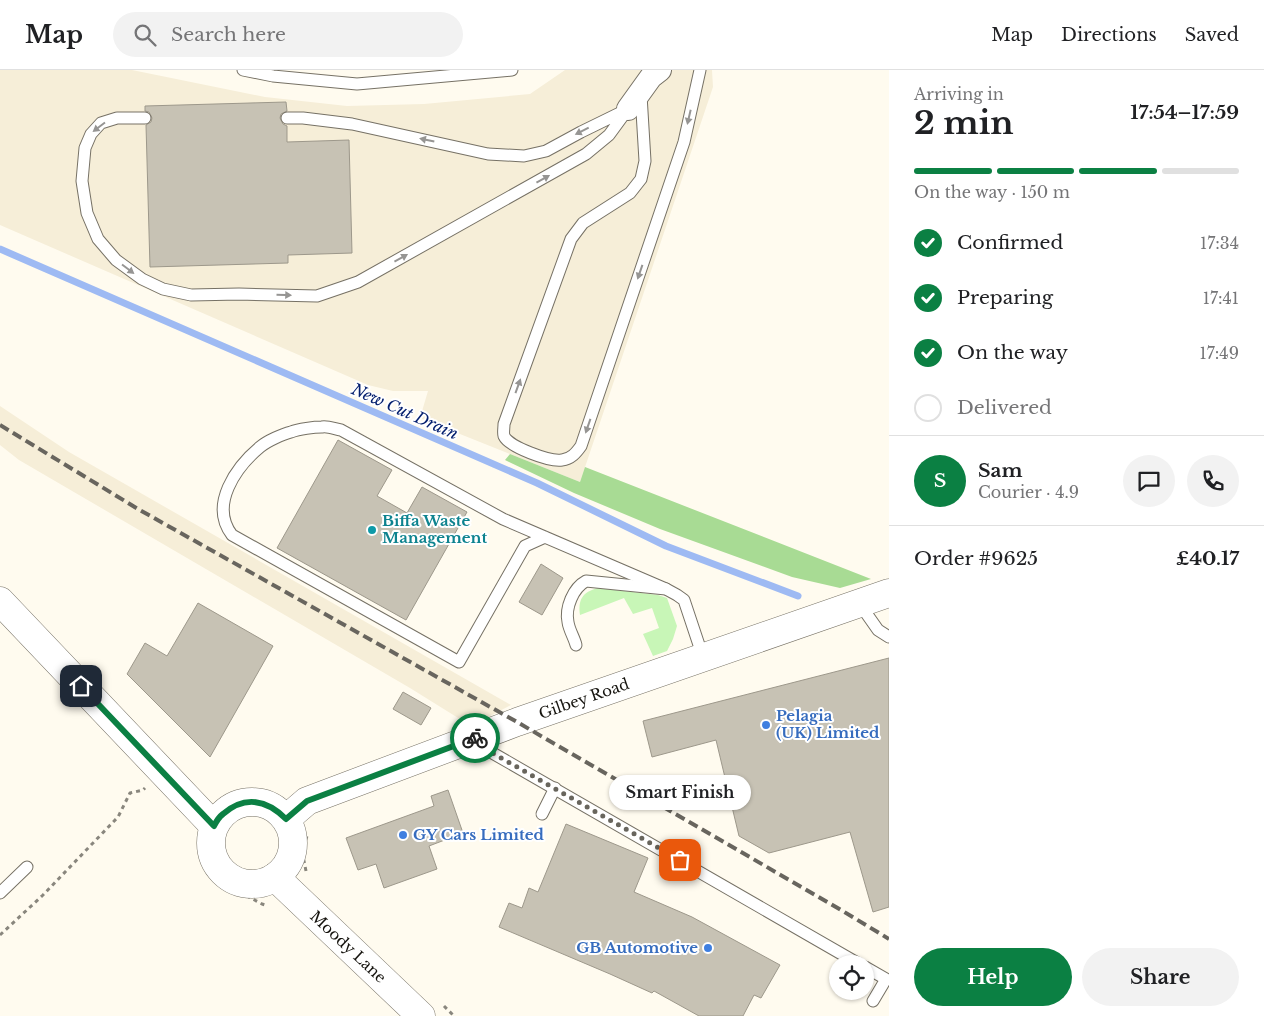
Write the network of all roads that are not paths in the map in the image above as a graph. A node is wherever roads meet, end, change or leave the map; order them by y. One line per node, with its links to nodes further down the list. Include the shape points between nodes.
1 (243, 70): 2 (lane, via 357,84)
2 (512, 70)
3 (660, 70): 5 (street)
4 (700, 70): 5 (lane, one-way to 5, via 684,142 581,446 574,455 562,460 548,459 510,444 504,436 504,424 571,239 583,223 630,193 641,179 645,161)
5 (641, 90): 6 (street)
6 (628, 109): 7 (lane, one-way to 6, via 117,118 101,123 85,148 82,181 87,213 98,239 116,260 162,290 190,295 317,296 358,282 586,154 609,135); 8 (lane, one-way to 8, via 546,151 524,156 488,154 352,124)
7 (145, 118)
8 (287, 118)
9 (545, 537): 9 (lane, via 503,519 341,430 322,426 291,432 262,445 240,466 226,489 223,509 226,528 232,536 459,662 525,546); 10 (lane)
10 (666, 589): 15 (lane, via 586,581 580,584 568,608 568,621); 16 (lane, via 684,600)
11 (889, 592): 13 (street, Gilbey Road)
12 (0, 601): 21 (street)
13 (859, 603): 14 (lane, via 878,630); 16 (street, Gilbey Road)
14 (889, 637)
15 (576, 645)
16 (703, 657): 17 (street, Gilbey Road)
17 (478, 737): 18 (lane, via 482,747); 20 (street, Gilbey Road, via 307,801)
18 (555, 788): 19 (lane); 25 (lane)
19 (542, 814)
20 (286, 819): 21 (street, via 265,804 250,802 237,804 222,814); 23 (street, via 292,850 287,863)
21 (214, 826): 23 (street, via 210,846 220,870 247,884 262,883)
22 (27, 867): 24 (lane)
23 (274, 877): 28 (street, Moody Lane)
24 (0, 893)
25 (843, 955)
26 (874, 972): 27 (lane, via 886,979)
27 (874, 999)
28 (421, 1016)

